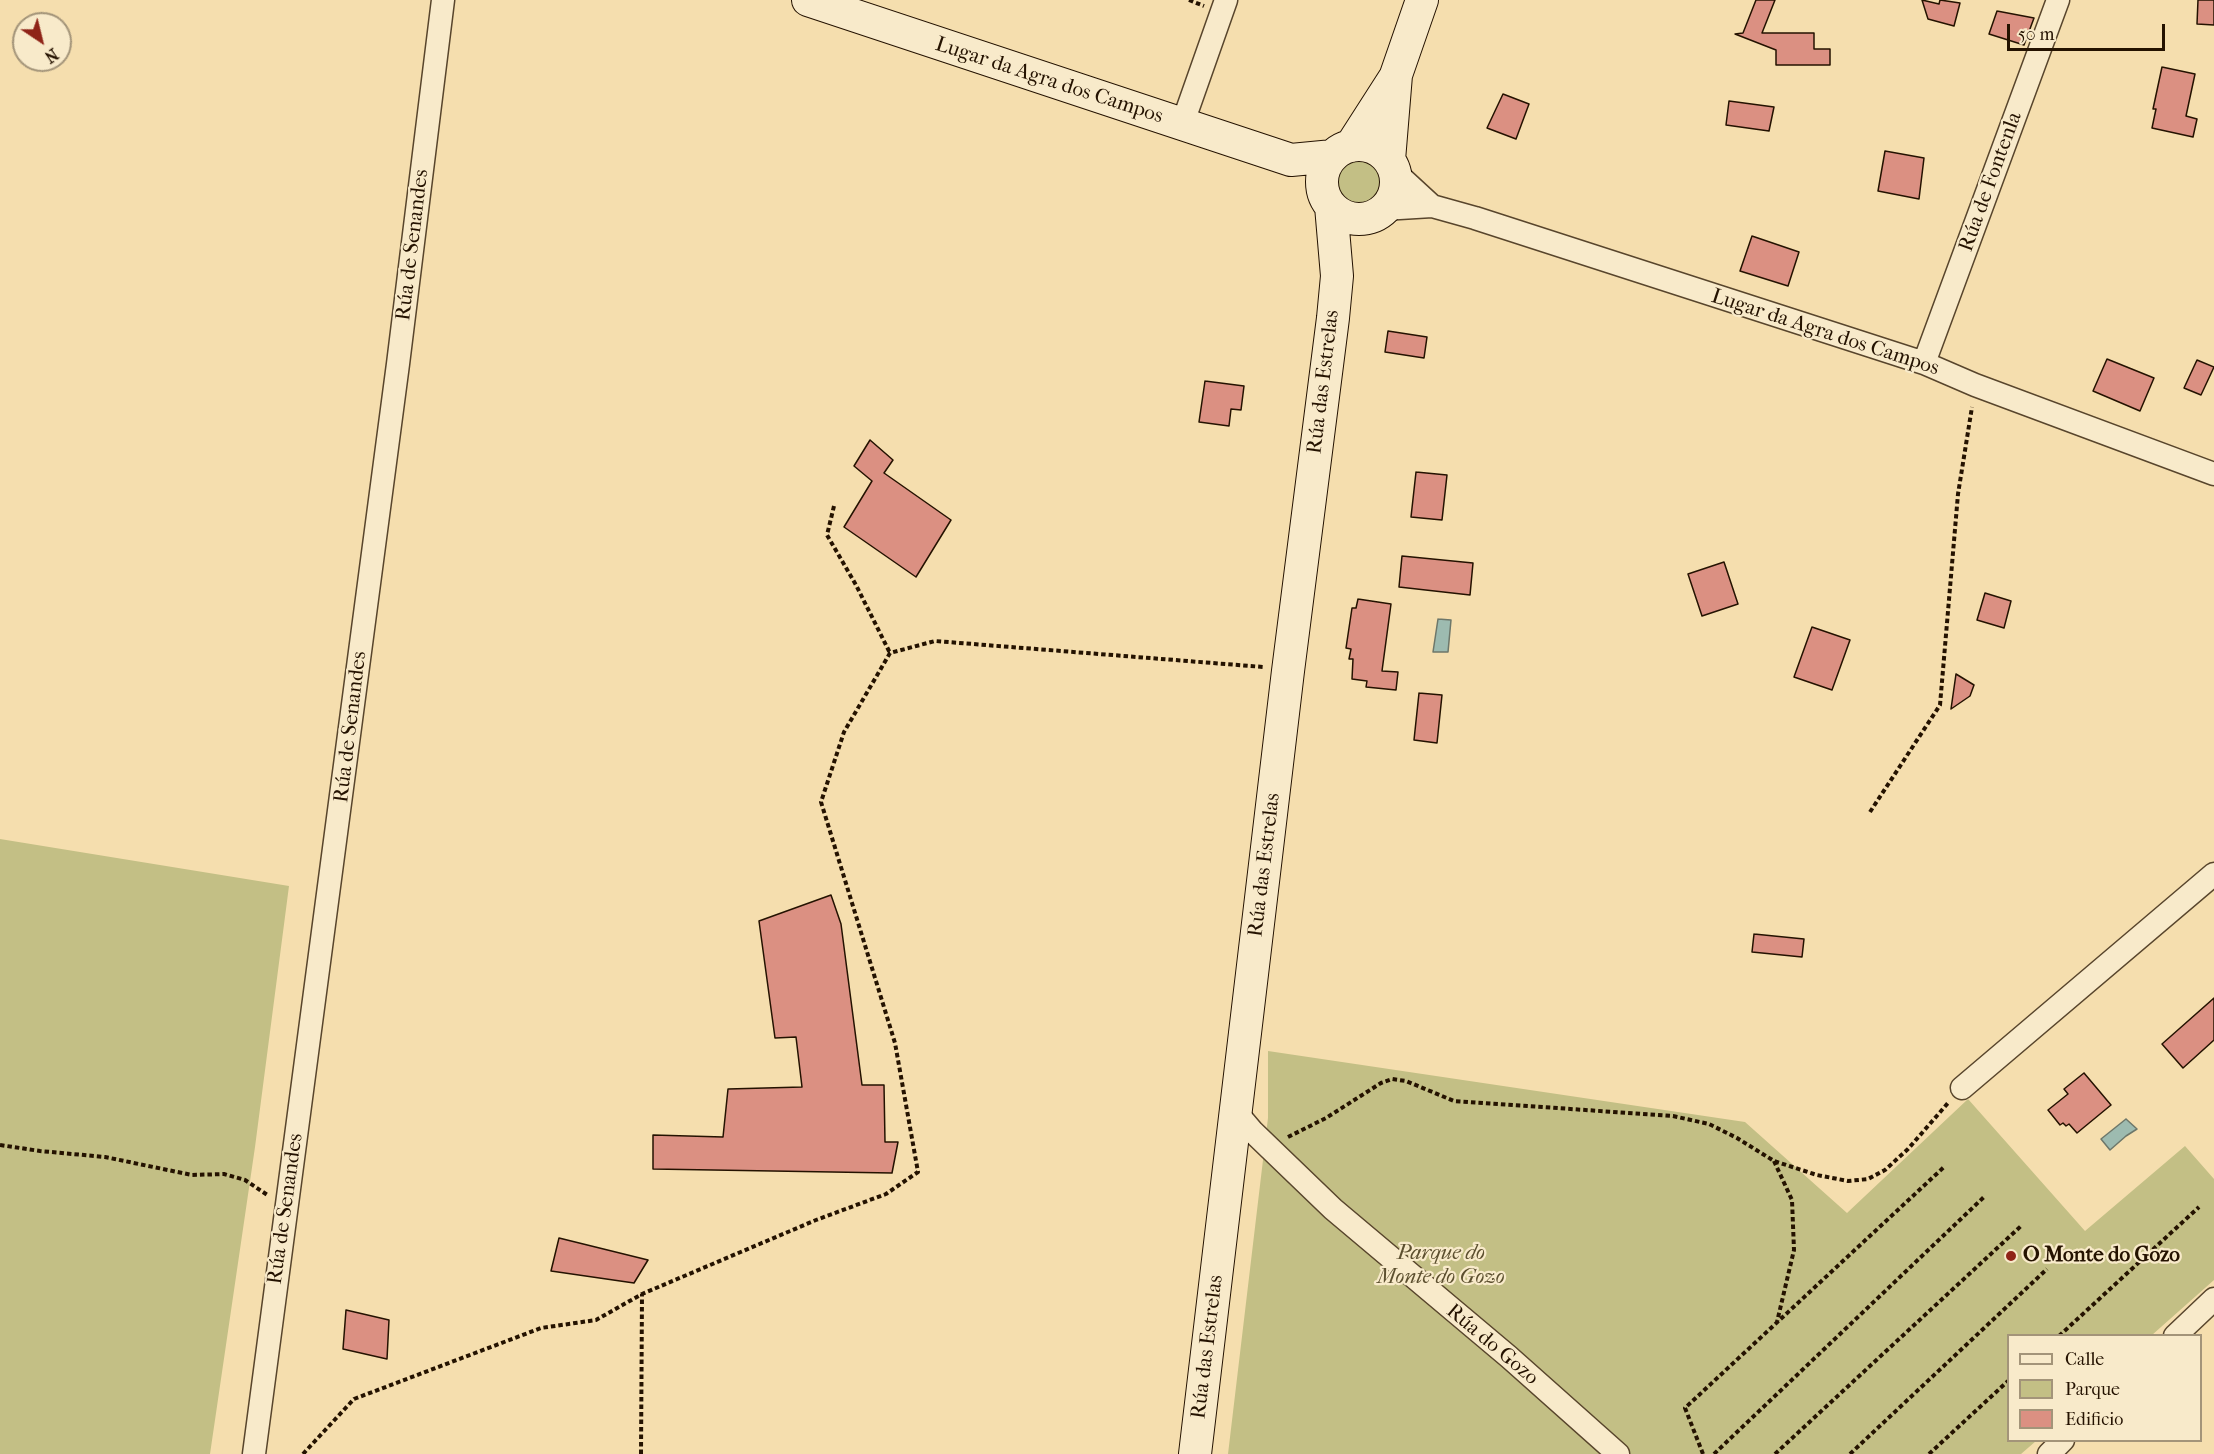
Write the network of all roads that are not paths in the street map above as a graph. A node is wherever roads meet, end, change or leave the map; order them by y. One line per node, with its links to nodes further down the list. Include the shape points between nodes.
1 (443, 0): 23 (street, Rúa de Senandes)
2 (808, 0): 7 (street, Lugar da Agra dos Campos)
3 (1226, 0): 7 (street)
4 (1422, 0): 6 (street)
5 (2058, 0): 15 (street, Rúa de Fontenla)
6 (1396, 75): 8 (street); 10 (street)
7 (1182, 125): 9 (street, Lugar da Agra dos Campos)
8 (1342, 151): 9 (street, Lugar da Agra dos Campos); 10 (street, via 1370,146); 11 (street, via 1323,171)
9 (1291, 160): 11 (street, Lugar da Agra dos Campos)
10 (1392, 166): 12 (street, Lugar da Agra dos Campos); 13 (street, via 1394,192)
11 (1327, 197): 13 (street, via 1346,216 1356,218); 14 (street, Rúa das Estrelas)
12 (1432, 206): 13 (street, Lugar da Agra dos Campos); 15 (street, Lugar da Agra dos Campos)
13 (1374, 213): 14 (street, Rúa das Estrelas)
14 (1337, 276): 19 (street, Rúa das Estrelas)
15 (1924, 363): 16 (street, Lugar da Agra dos Campos)
16 (2214, 474)
17 (2214, 874): 18 (street)
18 (1962, 1088)
19 (1236, 1112): 24 (street, Rúa das Estrelas); 25 (street, Rúa do Gozo, via 1333,1209)
20 (2214, 1299): 21 (street)
21 (2176, 1334)
22 (2061, 1442): 26 (street)
23 (255, 1454)
24 (1195, 1454)
25 (1618, 1454)
26 (2049, 1454)

